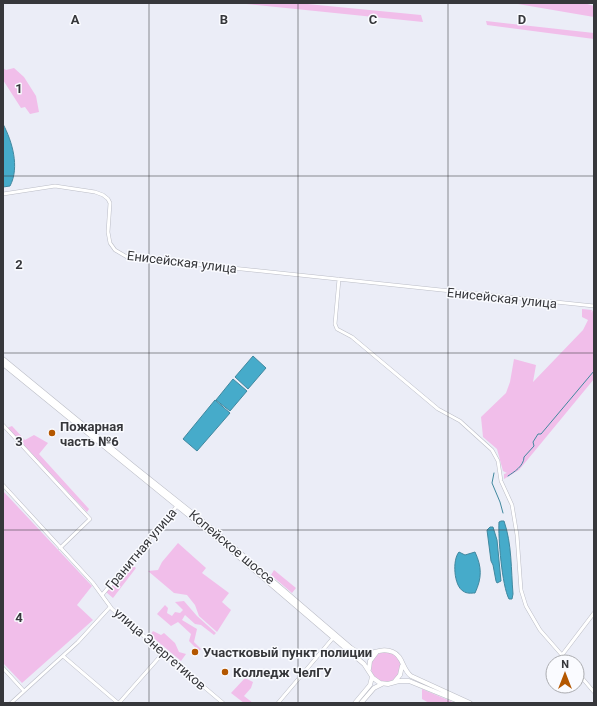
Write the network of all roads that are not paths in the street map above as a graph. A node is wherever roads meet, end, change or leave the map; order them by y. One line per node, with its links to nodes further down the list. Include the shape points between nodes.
1 (3, 194): 2 (street, Енисейская улица, via 55,186 102,194 110,202 110,243 115,250 127,257)
2 (340, 279): 3 (street, Енисейская улица); 17 (street, via 335,324 337,329 352,337 438,409 456,418 492,450 498,461 501,481 512,504 526,606 540,630)
3 (594, 306)
4 (3, 359): 6 (main road, Копейское шоссе)
5 (3, 364): 6 (main road, Копейское шоссе)
6 (72, 418): 9 (main road, Копейское шоссе)
7 (4, 426): 10 (street, via 90,519)
8 (3, 485): 10 (street, улица Энергетиков)
9 (178, 505): 11 (street, Гранитная улица); 14 (main road, Копейское шоссе); 15 (main road, Копейское шоссе, via 211,528 351,648 363,654)
10 (60, 548): 11 (street, улица Энергетиков)
11 (102, 595): 12 (street, улица Энергетиков)
12 (110, 607): 16 (street, улица Энергетиков); 18 (street, Гранитная улица)
13 (594, 613): 17 (street)
14 (333, 638): 21 (main road, Копейское шоссе); 32 (street)
15 (380, 651): 19 (main road, Копейское шоссе, via 388,650 395,653); 21 (main road, via 371,659)
16 (163, 653): 28 (street, улица Энергетиков); 30 (street)
17 (562, 654)
18 (63, 656): 26 (street, Гранитная улица); 30 (street)
19 (402, 665): 24 (main road, via 400,675); 36 (main road, Копейское шоссе, via 411,676)
20 (3, 668): 26 (street)
21 (369, 671): 22 (main road, Копейское шоссе)
22 (372, 676): 25 (main road, Копейское шоссе, via 377,682); 33 (main road, via 370,685)
23 (585, 681): 27 (street)
24 (393, 682): 25 (main road); 35 (main road, via 413,682)
25 (382, 683): 34 (main road)
26 (24, 691): 29 (street, Гранитная улица)
27 (594, 692)
28 (219, 702): 31 (street, улица Энергетиков)
29 (11, 703)
30 (118, 703)
31 (223, 703)
32 (278, 703)
33 (355, 703)
34 (361, 703)
35 (463, 703)
36 (470, 703)

